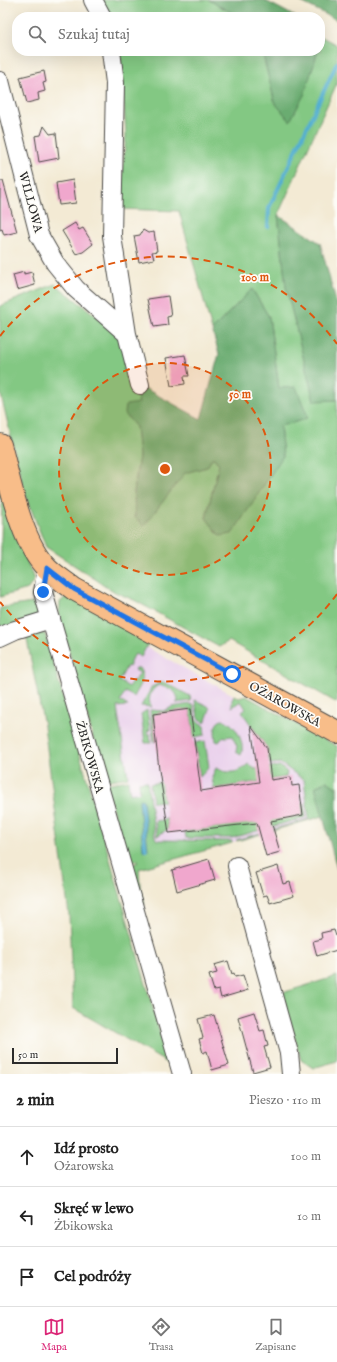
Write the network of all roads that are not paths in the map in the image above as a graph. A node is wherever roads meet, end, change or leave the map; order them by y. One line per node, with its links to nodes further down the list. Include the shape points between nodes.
1 (93, 0): 2 (street)
2 (99, 12)
3 (111, 56): 5 (street, via 114,83 112,236)
4 (0, 81): 5 (street, WILLOWA, via 39,234 56,263 76,289)
5 (127, 334): 6 (street)
6 (140, 385)
7 (0, 445): 8 (main road, via 24,530 32,548)
8 (47, 568): 9 (street, ŻBIKOWSKA, via 43,592); 11 (main road, OŻAROWSKA, via 74,589)
9 (51, 619): 10 (street); 13 (street, ŻBIKOWSKA)
10 (0, 637)
11 (337, 732)
12 (237, 866): 14 (street, via 289,1053)
13 (182, 1074)
14 (291, 1074)

